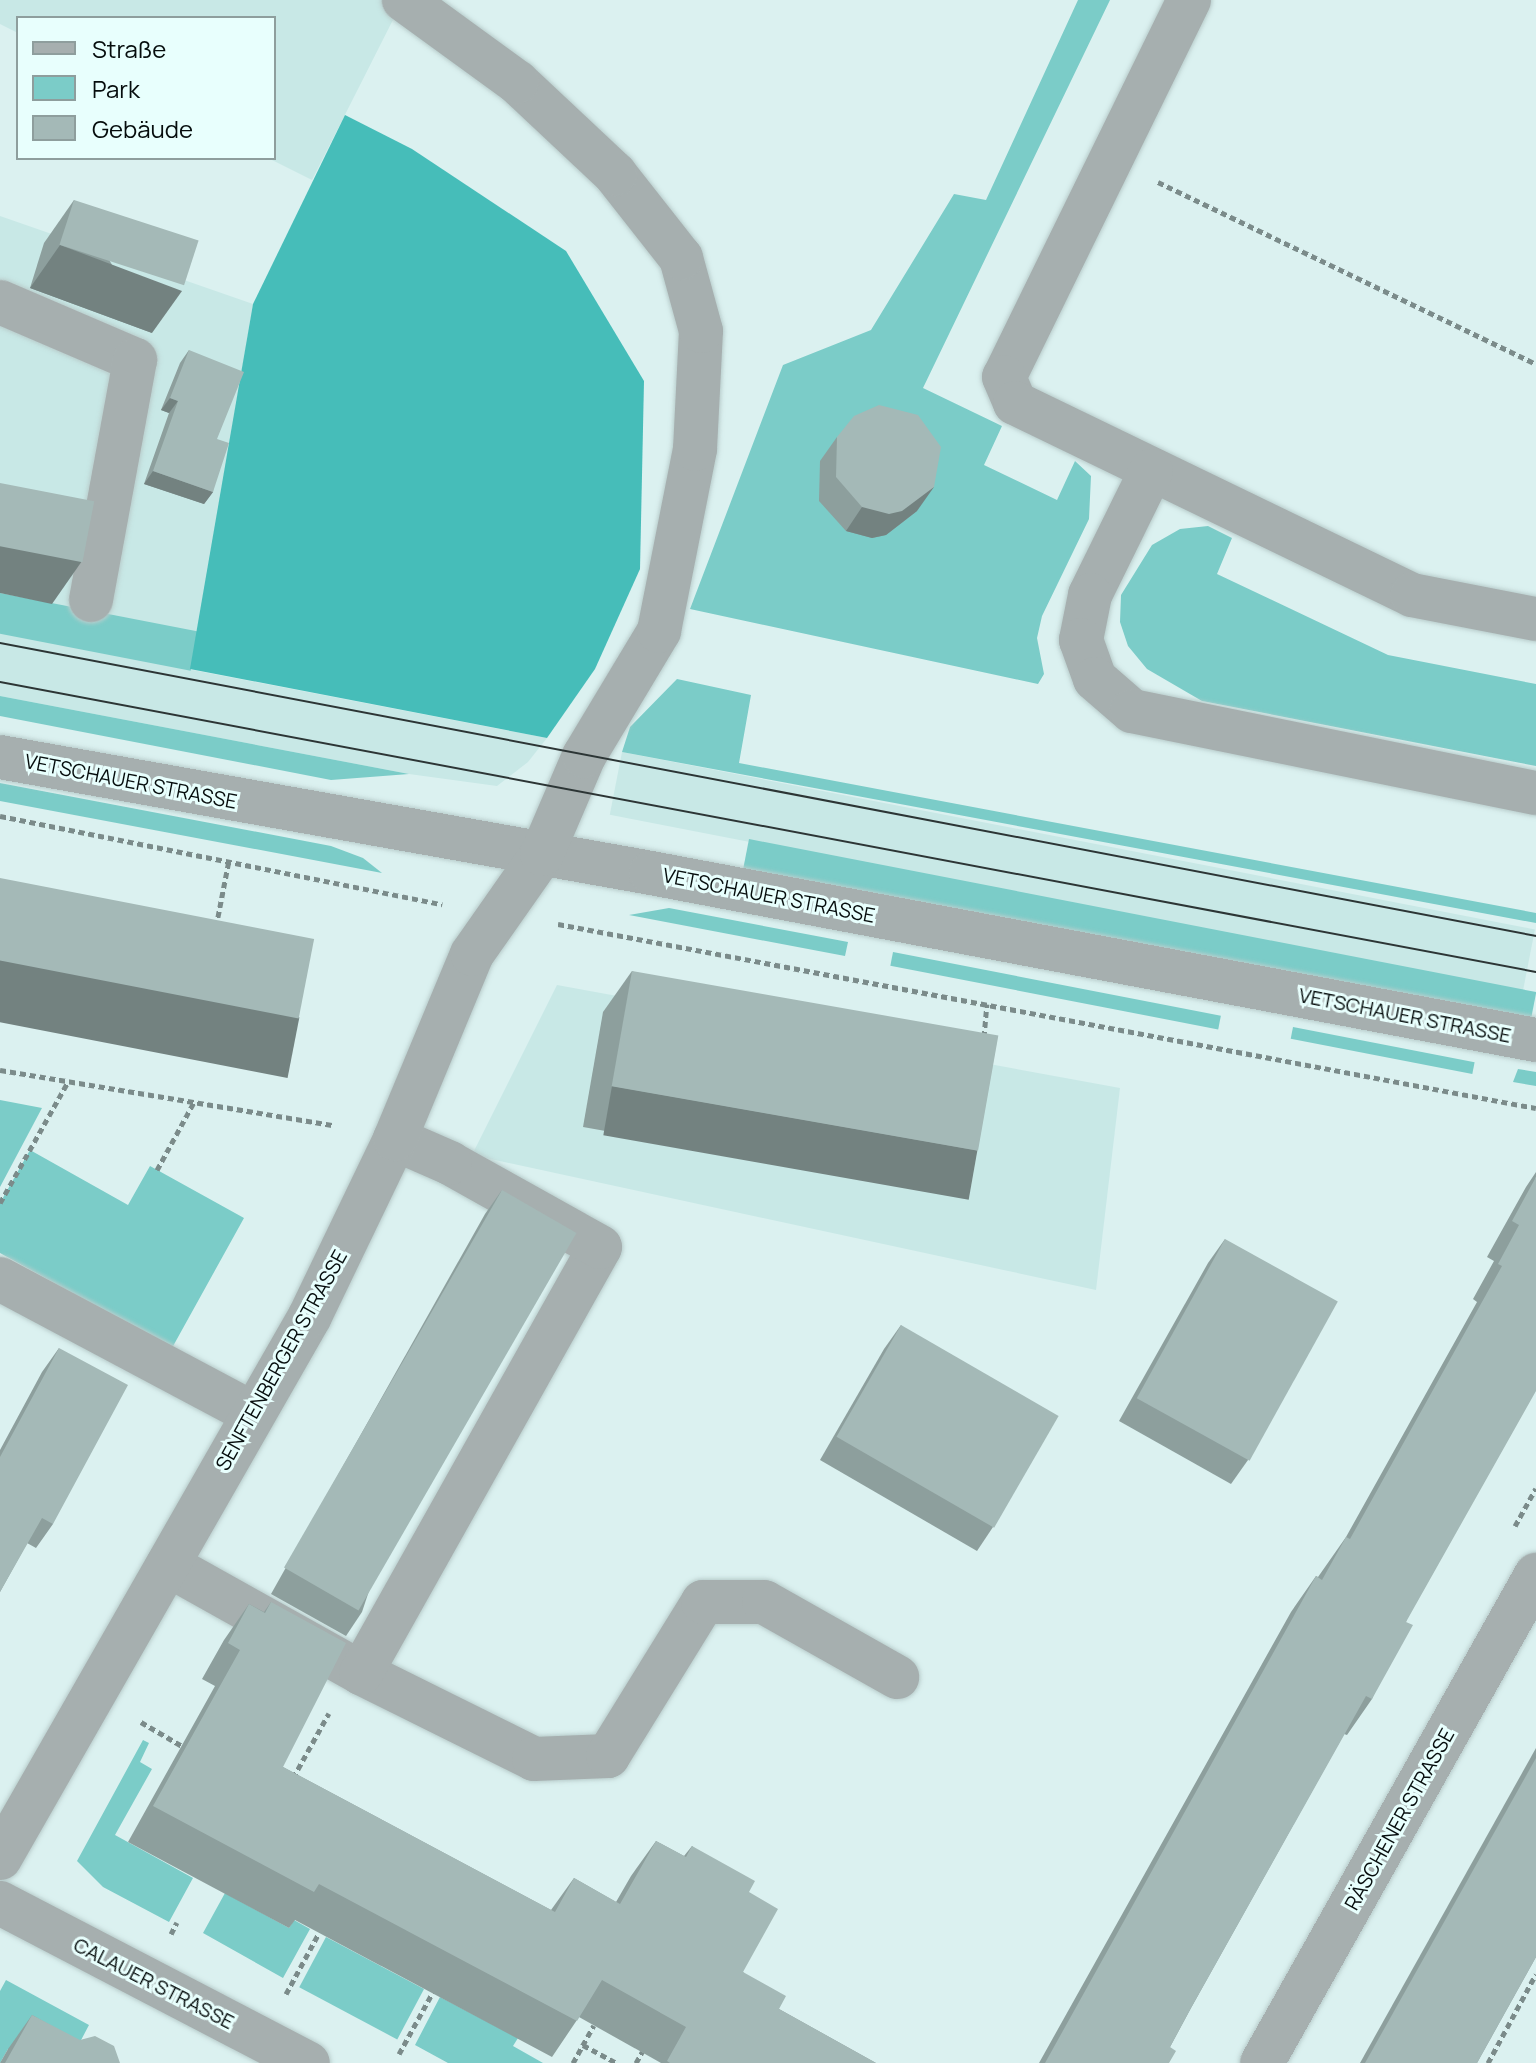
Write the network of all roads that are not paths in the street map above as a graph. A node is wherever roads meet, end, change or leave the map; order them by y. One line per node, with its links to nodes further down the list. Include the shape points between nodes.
1 (404, 0): 9 (street, SENFTENBERGER STRASSE, via 528,92 615,174 681,258 701,331 695,449 659,631 584,756)
2 (1189, 0): 4 (street, via 1004,377 1015,403)
3 (0, 302): 5 (street, via 135,360)
4 (1151, 471): 6 (street, via 1412,595); 8 (street, via 1090,595 1081,640 1095,679 1132,711)
5 (91, 600)
6 (1536, 619)
7 (0, 757): 9 (street, VETSCHAUER STRASSE)
8 (1536, 793)
9 (542, 854): 10 (street, VETSCHAUER STRASSE); 11 (street, SENFTENBERGER STRASSE, via 506,913 472,954)
10 (1536, 1040)
11 (395, 1139): 13 (street, SENFTENBERGER STRASSE, via 310,1316); 16 (street, via 450,1163 600,1247)
12 (0, 1279): 13 (street)
13 (252, 1413): 14 (street, SENFTENBERGER STRASSE)
14 (168, 1565): 16 (street); 18 (street, SENFTENBERGER STRASSE)
15 (1536, 1575): 21 (street, RÄSCHENER STRASSE)
16 (361, 1673): 17 (street, via 534,1759 608,1756 703,1602 764,1602)
17 (897, 1677)
18 (0, 1858)
19 (0, 1903): 20 (street, CALAUER STRASSE)
20 (308, 2063)
21 (1262, 2063)

